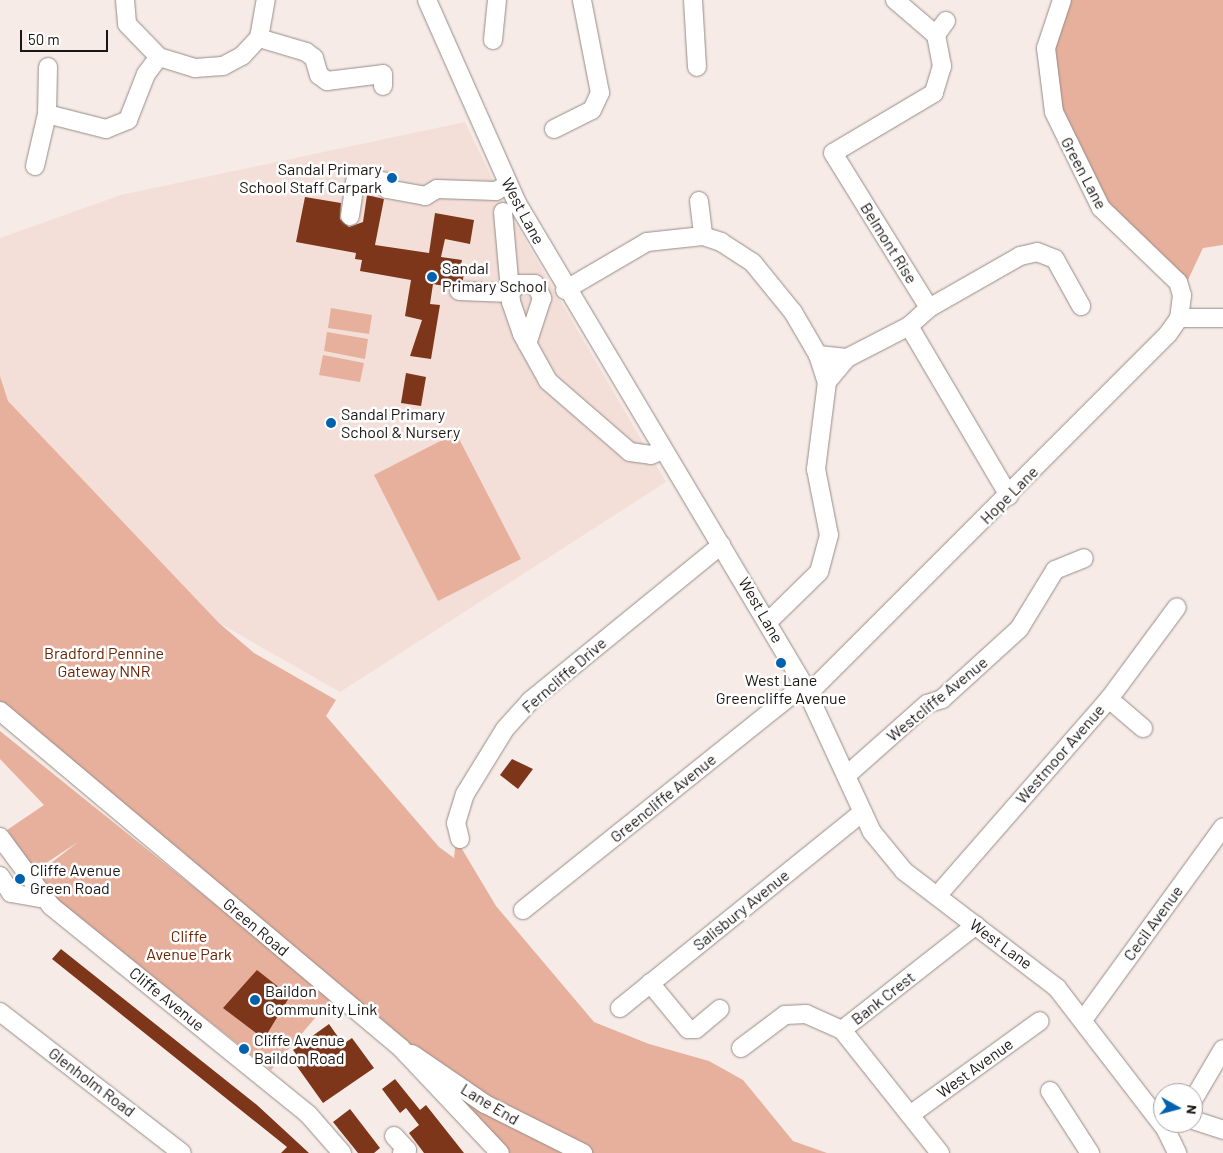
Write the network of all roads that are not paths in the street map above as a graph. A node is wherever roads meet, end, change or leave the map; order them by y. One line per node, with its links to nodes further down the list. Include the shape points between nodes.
1 (125, 0): 13 (street, via 127,24)
2 (266, 0): 11 (street)
3 (427, 0): 20 (street, West Lane)
4 (497, 0): 12 (street)
5 (582, 0): 18 (street, via 600,93 592,110)
6 (692, 0): 15 (street)
7 (895, 0): 10 (street)
8 (1062, 0): 30 (street, Green Lane, via 1046,48 1054,112 1101,208 1178,282 1182,295)
9 (946, 21): 10 (street)
10 (936, 35): 29 (street, Belmont Rise, via 942,66 934,93 833,154)
11 (259, 38): 13 (street, via 242,56 223,66 179,66); 16 (street, via 306,52 314,58 319,75 327,81 383,74)
12 (493, 40)
13 (159, 57): 17 (street, via 146,74 137,106 117,127 106,129)
14 (48, 67): 17 (street)
15 (697, 67)
16 (384, 86)
17 (46, 114): 19 (street)
18 (554, 129)
19 (35, 166)
20 (508, 184): 23 (street, via 496,191 436,189 425,196 387,189 388,182 356,176); 25 (street, West Lane)
21 (698, 201): 24 (street)
22 (503, 212): 27 (street)
23 (350, 216)
24 (703, 236): 25 (street, via 647,242); 34 (street, via 736,250 766,275)
25 (566, 290): 37 (street, West Lane)
26 (459, 292): 27 (street)
27 (510, 293): 33 (street); 33 (street, via 518,284 529,282 540,290)
28 (1081, 306): 29 (street, via 1055,259 1037,252 1020,256)
29 (929, 308): 32 (street)
30 (1179, 318): 31 (street); 38 (street, Hope Lane, via 1168,334)
31 (1219, 318)
32 (909, 326): 35 (street); 38 (street)
33 (528, 344): 37 (street, via 548,381 586,418 630,452 651,455)
34 (818, 355): 35 (street); 36 (street)
35 (847, 358): 36 (street)
36 (827, 382): 42 (street, via 816,469 828,549 813,582)
37 (663, 450): 39 (street, West Lane)
38 (1009, 496): 43 (street, Hope Lane)
39 (721, 545): 42 (street, West Lane); 50 (street, Ferncliffe Drive, via 530,701 505,729 465,794 456,823)
40 (1084, 558): 47 (street, Westcliffe Avenue, via 1055,570 1019,629 942,699 927,704)
41 (1177, 607): 44 (street, Westmoor Avenue)
42 (768, 622): 43 (street, West Lane)
43 (806, 690): 47 (street, West Lane); 55 (street, Greencliffe Avenue)
44 (1109, 699): 46 (street); 53 (street, Westmoor Avenue)
45 (0, 711): 64 (street, Green Road)
46 (1143, 728)
47 (847, 775): 48 (street, West Lane)
48 (863, 812): 53 (street, West Lane, via 872,832 904,871); 57 (street, Salisbury Avenue)
49 (1223, 826): 61 (street, Cecil Avenue)
50 (460, 839)
51 (2, 846): 54 (street, Cliffe Avenue)
52 (0, 876): 54 (street, via 11,893)
53 (936, 896): 56 (street, West Lane)
54 (46, 899): 77 (street, Cliffe Avenue, via 308,1114)
55 (523, 910)
56 (976, 925): 61 (street, West Lane, via 1029,963); 63 (street, Bank Crest)
57 (650, 983): 58 (street, Salisbury Avenue); 59 (street, via 688,1029 696,1029)
58 (620, 1008)
59 (720, 1009)
60 (0, 1012): 76 (street, Glenholm Road)
61 (1083, 1020): 69 (street, West Lane)
62 (1040, 1021): 70 (street, West Avenue)
63 (842, 1030): 65 (street, via 806,1014 785,1015); 70 (street, Bank Crest)
64 (401, 1048): 78 (street, Green Road); 79 (street, Lane End, via 485,1104)
65 (741, 1048)
66 (1223, 1049): 67 (street)
67 (1203, 1083)
68 (1050, 1091): 81 (street)
69 (1153, 1107)
70 (910, 1115): 80 (street, Bank Crest)
71 (1203, 1123): 72 (street)
72 (1223, 1130)
73 (1170, 1133): 82 (street, West Lane)
74 (394, 1136): 75 (street)
75 (406, 1152)
76 (182, 1153)
77 (342, 1153)
78 (500, 1153)
79 (584, 1153)
80 (940, 1153)
81 (1090, 1153)
82 (1177, 1153)

